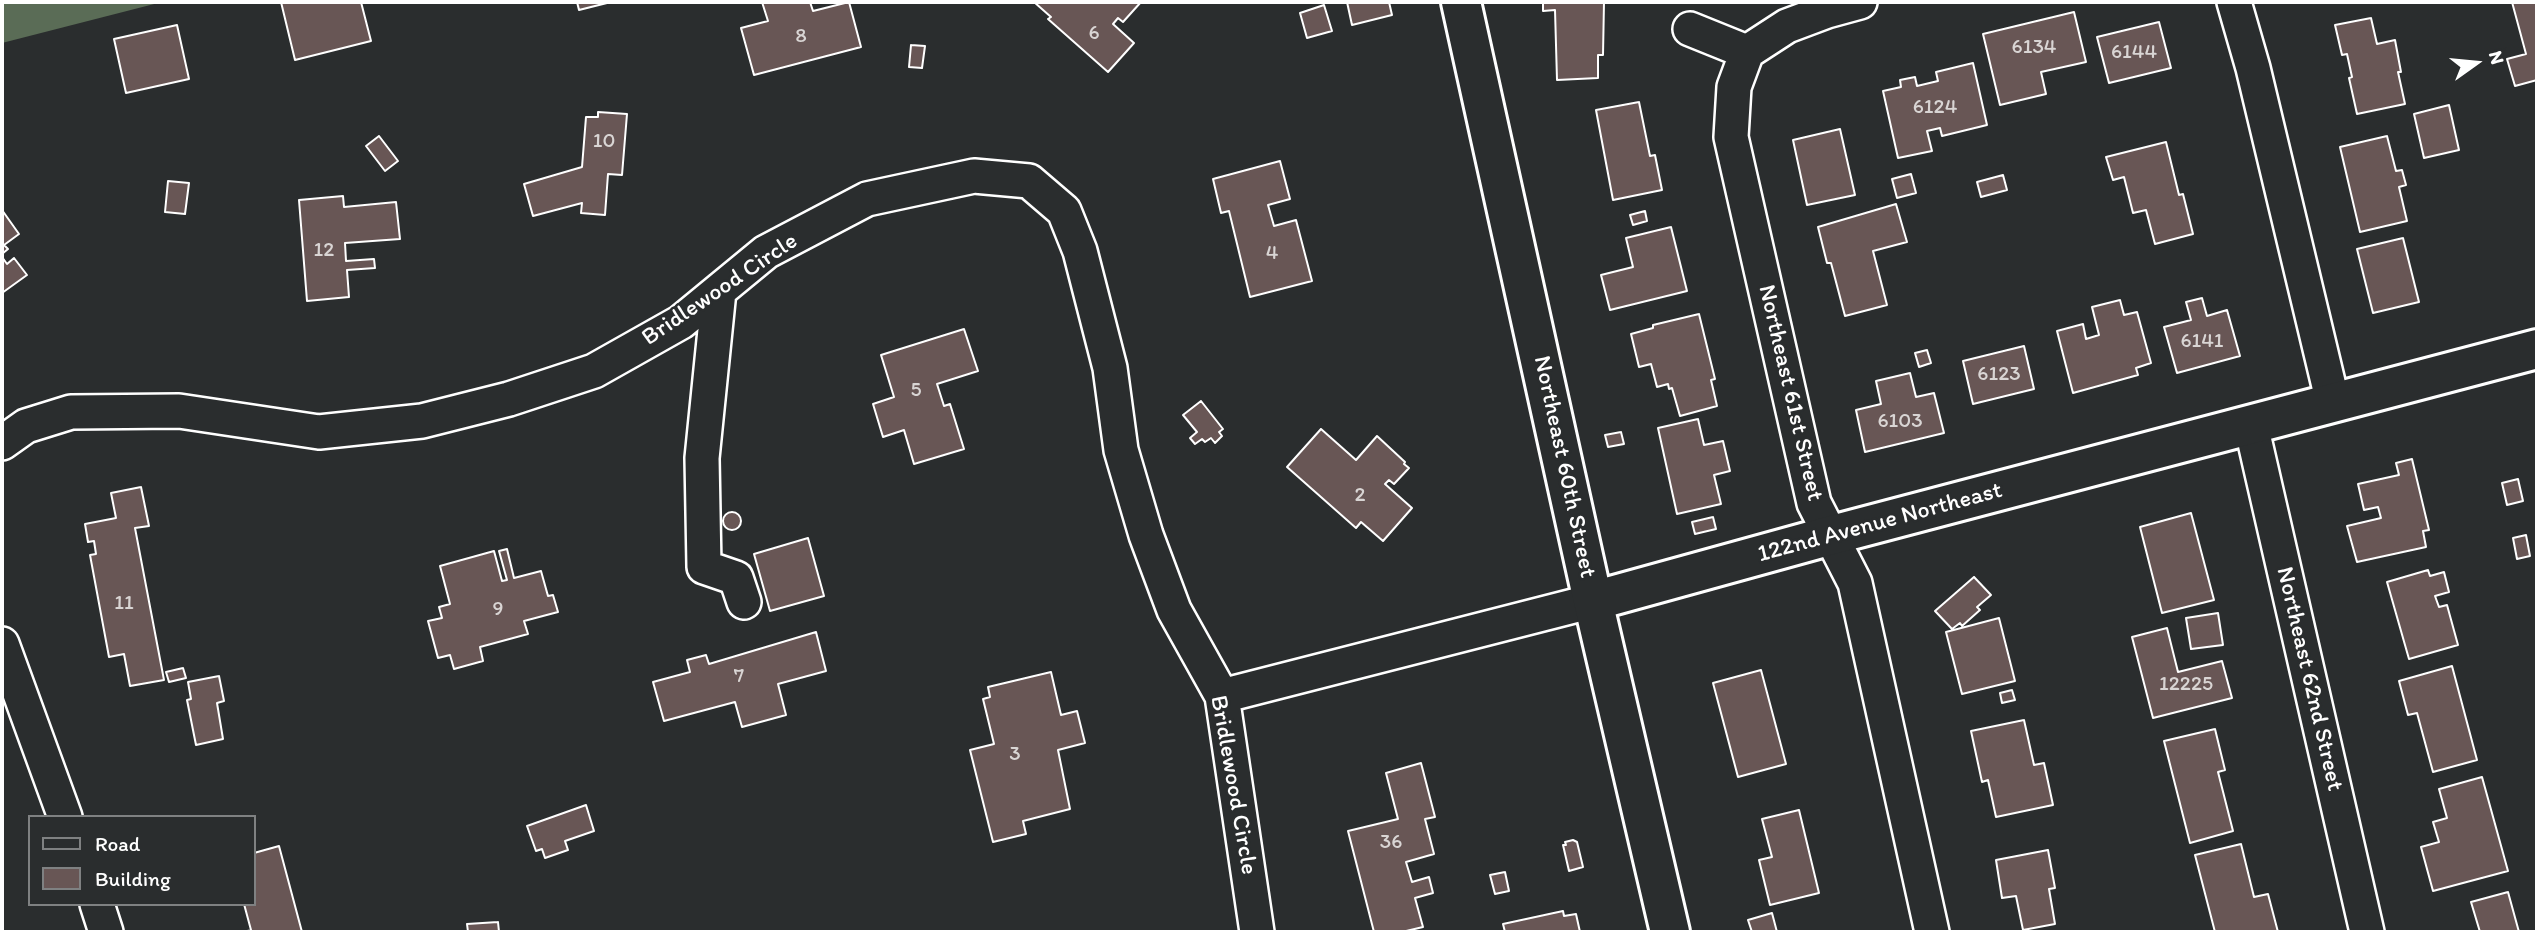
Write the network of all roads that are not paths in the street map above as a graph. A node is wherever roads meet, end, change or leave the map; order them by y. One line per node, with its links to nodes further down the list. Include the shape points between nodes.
1 (1461, 2): 12 (street, Northeast 60th Street)
2 (1860, 2): 5 (street, via 1787,26)
3 (2234, 2): 8 (street)
4 (1690, 29): 5 (street)
5 (1747, 52): 11 (street, Northeast 61st Street, via 1734,87 1731,137 1814,503)
6 (719, 291): 10 (street, Bridlewood Circle, via 681,322 594,371 422,421 319,432 179,411 71,412 26,426); 13 (street, via 702,458 705,567 736,578); 15 (street, Bridlewood Circle, via 766,251 867,200 974,176 1029,181 1064,211 1080,251 1110,368 1121,450 1146,535 1174,610)
7 (2537, 349): 8 (street, 122nd Avenue Northeast)
8 (2333, 403): 9 (street, 122nd Avenue Northeast)
9 (2251, 425): 11 (street, 122nd Avenue Northeast); 22 (street, Northeast 62nd Street)
10 (2, 443)
11 (1832, 535): 12 (street, 122nd Avenue Northeast); 21 (street, Northeast 61st Street, via 1855,583)
12 (1593, 601): 15 (street, 122nd Avenue Northeast); 20 (street, Northeast 60th Street)
13 (744, 602)
14 (2, 643): 16 (street)
15 (1222, 696): 19 (street, Bridlewood Circle)
16 (64, 815)
17 (98, 906): 18 (street)
18 (106, 932)
19 (1258, 932)
20 (1670, 932)
21 (1932, 932)
22 (2367, 932)

